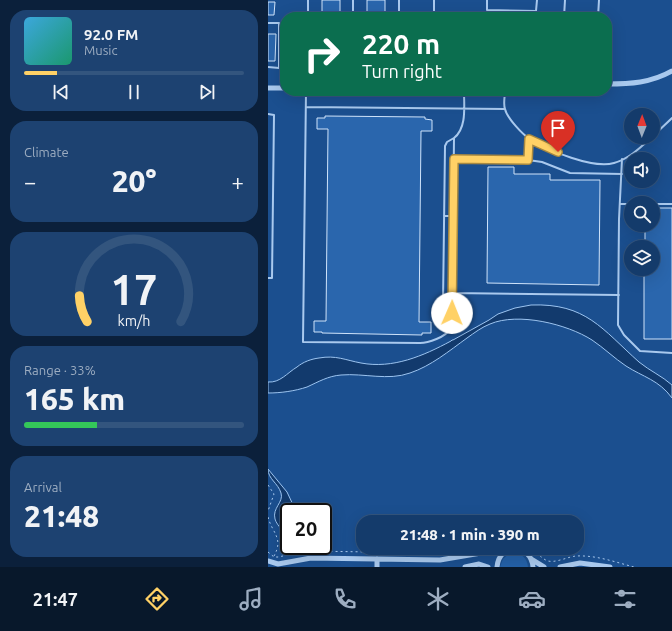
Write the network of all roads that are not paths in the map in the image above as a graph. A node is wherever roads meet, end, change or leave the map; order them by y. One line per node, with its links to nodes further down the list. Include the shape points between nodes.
1 (308, 0): 9 (lane)
2 (353, 0): 10 (lane)
3 (398, 0): 11 (lane)
4 (434, 0): 12 (lane)
5 (487, 0): 6 (lane, via 487,10 536,11)
6 (537, 0)
7 (565, 0): 13 (lane)
8 (599, 0): 14 (lane)
9 (308, 12)
10 (353, 12)
11 (399, 12)
12 (434, 12)
13 (564, 12)
14 (598, 12)
15 (268, 23): 16 (lane, via 279,23 279,68)
16 (268, 67)
17 (672, 71): 18 (street, via 641,82)
18 (612, 84)
19 (268, 88): 20 (street)
20 (280, 88)
21 (306, 96): 24 (lane)
22 (464, 96): 25 (lane)
23 (505, 96): 26 (lane)
24 (306, 107): 25 (lane); 46 (lane, via 303,342 428,343 450,329)
25 (464, 109): 26 (lane); 30 (lane, via 462,128)
26 (505, 110): 31 (lane)
27 (268, 114): 43 (lane, via 274,114 272,278)
28 (672, 118): 29 (lane)
29 (660, 129)
30 (454, 138): 33 (lane); 41 (lane, via 445,146)
31 (529, 139): 34 (lane, via 579,160 614,163); 35 (lane)
32 (643, 144): 34 (lane, via 629,157)
33 (454, 159): 35 (lane); 42 (lane)
34 (622, 159): 36 (lane)
35 (528, 160): 36 (lane, via 542,162 570,173)
36 (622, 174): 37 (lane)
37 (620, 204): 38 (lane); 45 (lane)
38 (624, 204)
39 (660, 204): 40 (lane)
40 (672, 204)
41 (444, 216): 42 (lane); 46 (lane, via 443,304 444,308)
42 (453, 216): 44 (lane)
43 (268, 278)
44 (452, 293): 45 (lane); 46 (lane)
45 (619, 295): 47 (lane, via 618,324 624,335 640,351)
46 (452, 313)
47 (672, 353)
48 (469, 555): 52 (street, via 440,560)
49 (502, 555): 57 (street)
50 (528, 555): 51 (street)
51 (531, 558): 58 (street); 59 (street)
52 (377, 559): 53 (street, via 306,559 278,564); 54 (street)
53 (268, 561)
54 (377, 567)
55 (465, 567): 56 (street, via 479,564)
56 (488, 567)
57 (497, 567)
58 (533, 567)
59 (544, 567)
60 (560, 567): 61 (street, via 580,563)
61 (610, 567)

